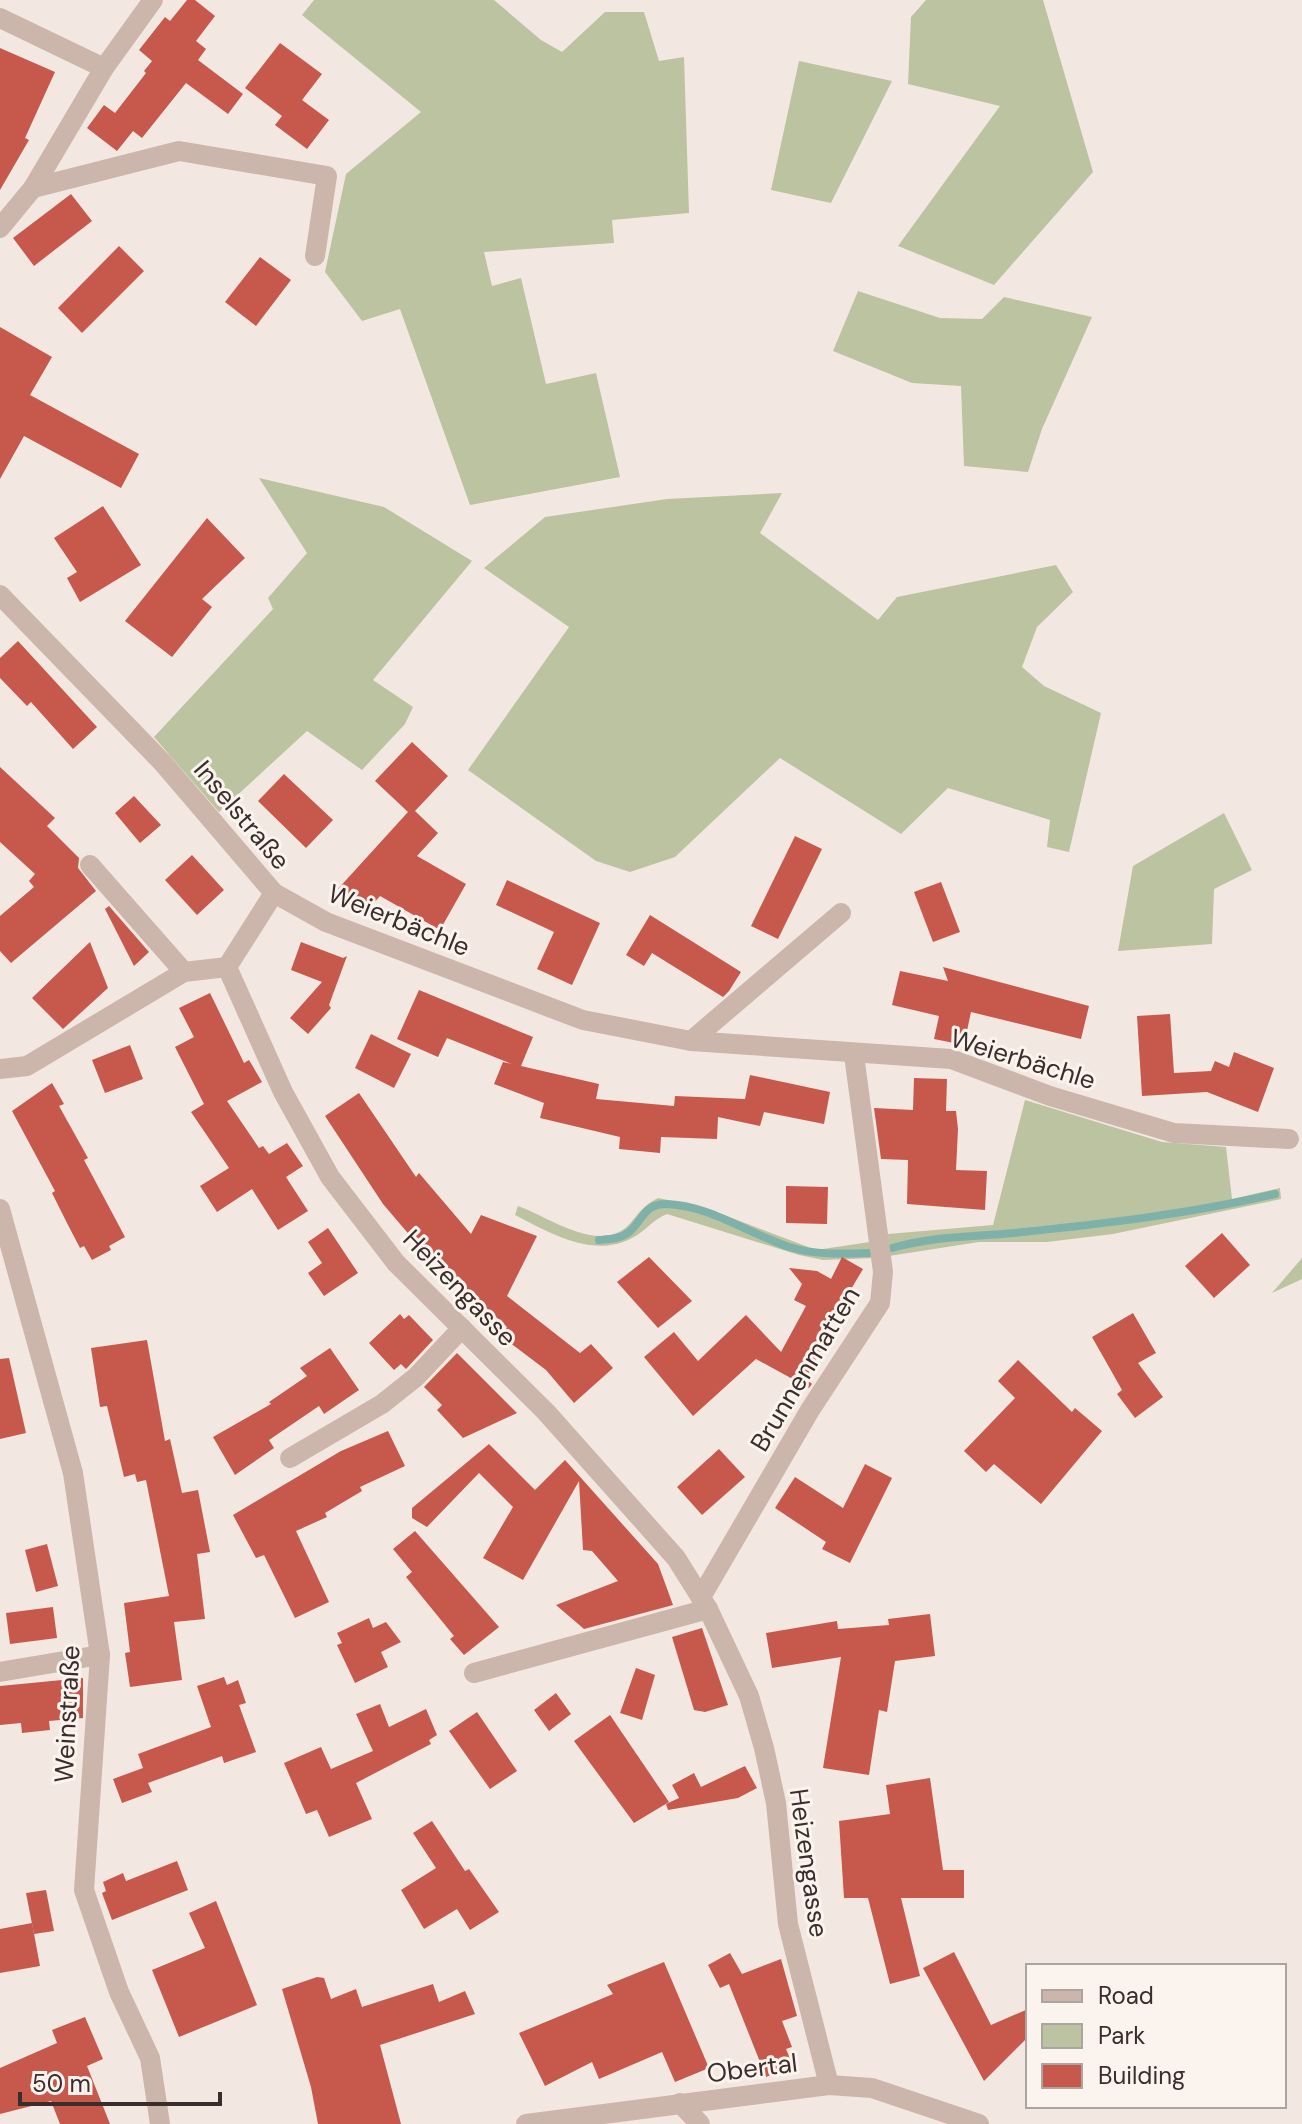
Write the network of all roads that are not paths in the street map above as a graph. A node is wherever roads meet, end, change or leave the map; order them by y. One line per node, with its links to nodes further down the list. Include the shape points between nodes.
1 (153, 0): 3 (street)
2 (0, 18): 3 (street)
3 (104, 68): 4 (street)
4 (33, 188): 5 (street); 6 (street, via 179,151 327,176)
5 (0, 228)
6 (315, 256)
7 (0, 595): 9 (street, Inselstraße, via 163,763)
8 (90, 865): 12 (street)
9 (274, 893): 11 (street, Inselstraße); 13 (street, Weierbächle, via 326,922 583,1020)
10 (841, 913): 13 (street)
11 (227, 967): 12 (street); 18 (street, Heizengasse, via 283,1092 330,1177 396,1263)
12 (184, 972): 15 (street, via 27,1066)
13 (691, 1041): 14 (street, Weierbächle)
14 (854, 1055): 16 (street, Weierbächle, via 951,1059 1174,1133); 20 (street, Brunnenmatten, via 883,1272 880,1303 810,1410)
15 (0, 1069)
16 (1289, 1139)
17 (0, 1209): 21 (street, Weinstraße, via 73,1473)
18 (462, 1328): 19 (street, via 382,1404); 20 (street, Heizengasse, via 546,1412 676,1558)
19 (290, 1458)
20 (705, 1603): 23 (street); 24 (street, Heizengasse, via 744,1681 764,1748 776,1803 788,1924)
21 (100, 1655): 22 (street); 26 (street, Weinstraße, via 84,1890 119,1992 150,2058)
22 (0, 1672)
23 (474, 1673)
24 (829, 2085): 25 (street, Obertal); 29 (street, Obertal, via 872,2088)
25 (680, 2103): 27 (street, Obertal); 28 (street)
26 (160, 2124)
27 (526, 2124)
28 (700, 2124)
29 (979, 2124)

